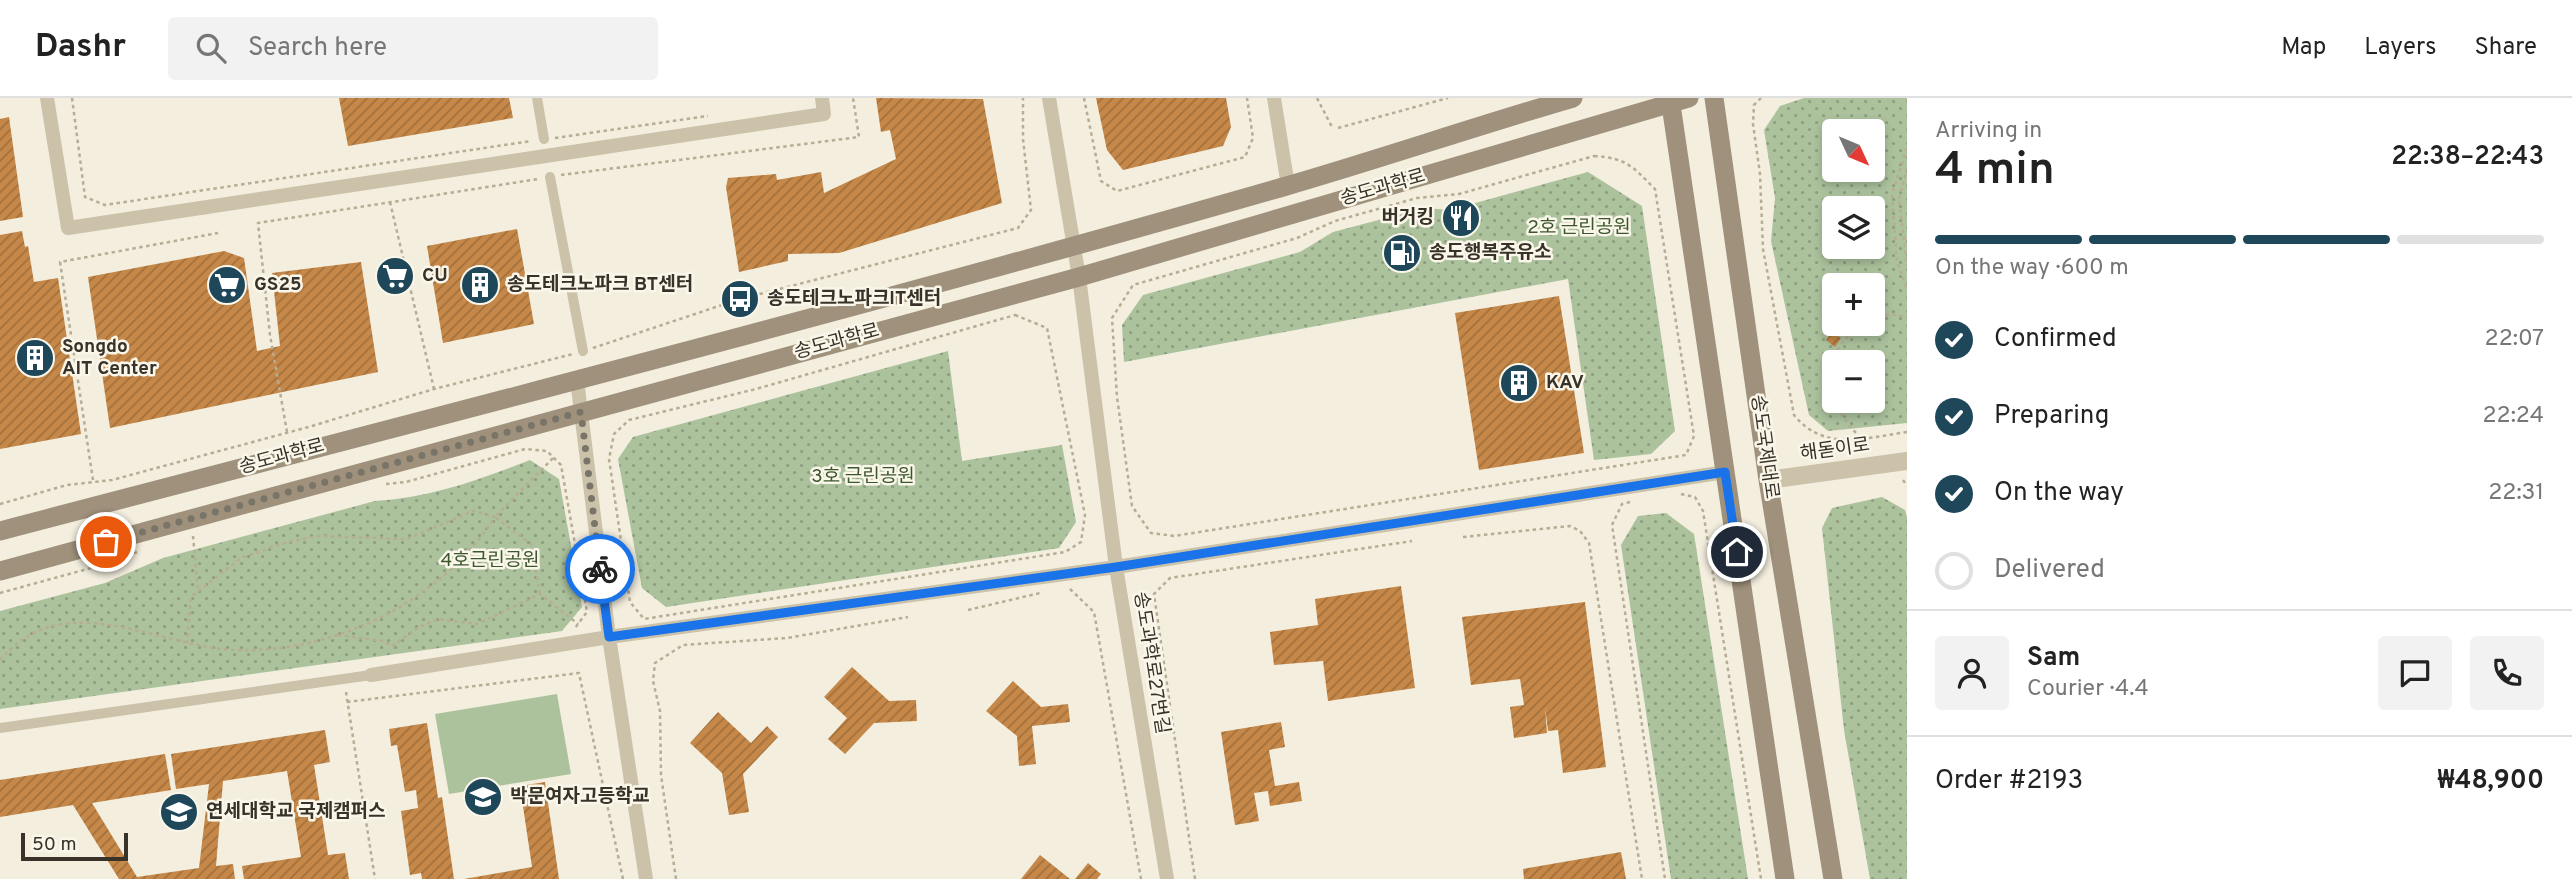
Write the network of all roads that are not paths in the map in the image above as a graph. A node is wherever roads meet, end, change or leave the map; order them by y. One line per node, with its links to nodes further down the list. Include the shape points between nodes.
1 (47, 98): 3 (street, via 68,228 824,114)
2 (537, 98): 9 (street)
3 (822, 98)
4 (1049, 98): 12 (street, 송도과학로27번길)
5 (1274, 98): 11 (street)
6 (1573, 98): 11 (main road, 송도과학로)
7 (1714, 98): 19 (main road, 송도국제대로)
8 (1677, 100): 13 (main road, 송도과학로); 18 (main road)
9 (544, 139)
10 (550, 177): 14 (street)
11 (1287, 186): 12 (main road, 송도과학로)
12 (1074, 245): 13 (street, 송도과학로27번길); 15 (main road, 송도과학로)
13 (1079, 277): 16 (main road, 송도과학로); 21 (street, 송도과학로27번길)
14 (583, 351)
15 (577, 380): 16 (street); 20 (main road, 송도과학로)
16 (581, 412): 22 (main road, 송도과학로); 23 (street)
17 (1907, 461): 19 (street, 해돋이로)
18 (1725, 472): 21 (street); 28 (main road)
19 (1768, 481): 29 (main road, 송도국제대로)
20 (0, 531)
21 (1116, 567): 23 (street); 27 (street, 송도과학로27번길)
22 (0, 571)
23 (609, 637): 24 (street); 26 (street)
24 (370, 675): 25 (street)
25 (0, 729)
26 (646, 879)
27 (1167, 879)
28 (1785, 879)
29 (1833, 879)

